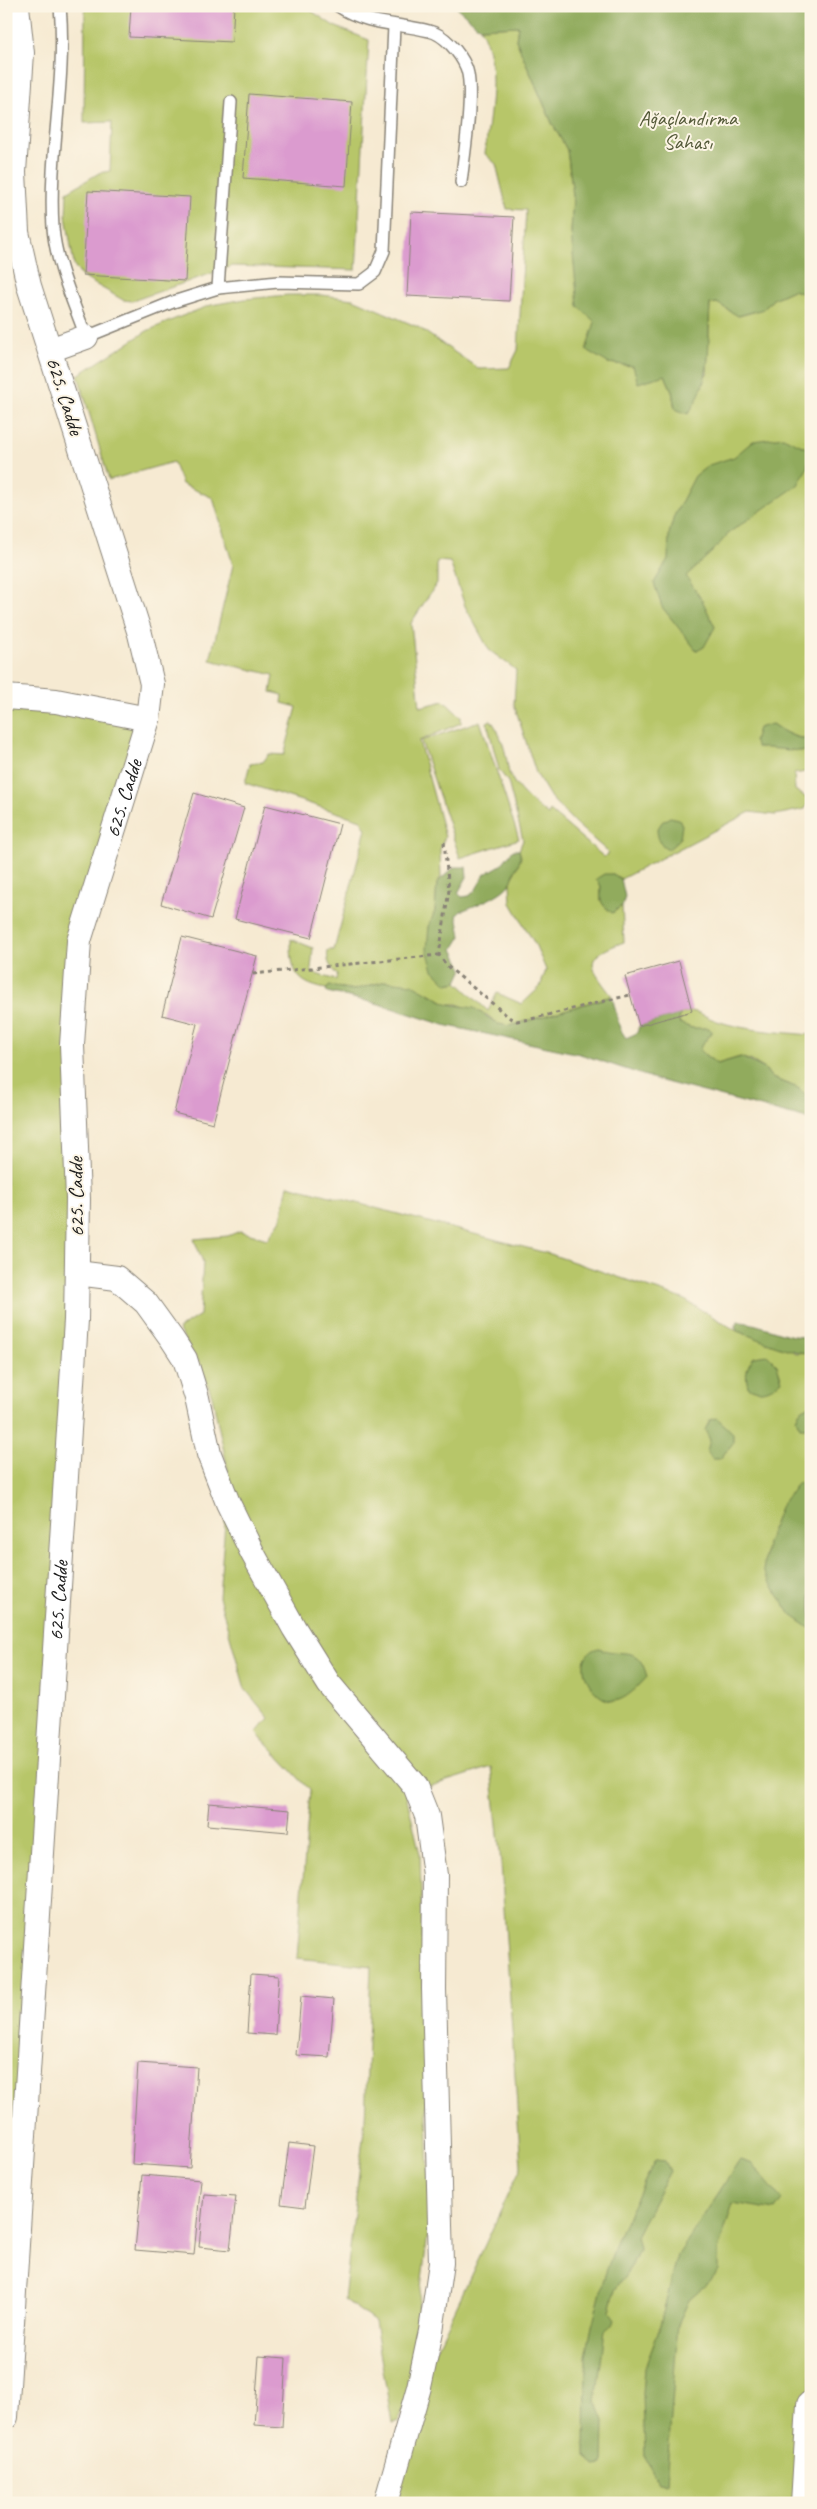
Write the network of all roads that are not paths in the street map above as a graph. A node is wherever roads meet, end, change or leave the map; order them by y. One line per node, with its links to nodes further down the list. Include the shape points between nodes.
1 (18, 6): 9 (street, 625. Cadde, via 22,53 14,172 17,232)
2 (60, 6): 8 (lane, via 61,93 53,171 53,229 63,272)
3 (338, 6): 4 (lane, via 353,16)
4 (394, 26): 6 (lane, via 431,31 452,45 467,68 469,92); 7 (lane, via 384,251 375,272 359,284 278,282)
5 (231, 102): 7 (lane)
6 (461, 182)
7 (218, 288): 8 (lane, via 173,302)
8 (86, 337): 9 (street)
9 (50, 350): 11 (street, 625. Cadde, via 140,634 152,684)
10 (6, 697): 11 (street, via 56,701)
11 (148, 719): 12 (street, 625. Cadde, via 79,941 72,1045 78,1199)
12 (77, 1273): 14 (street, 625. Cadde); 15 (street, via 117,1278 146,1303 185,1359 209,1454 253,1554 329,1684 416,1786 427,1816 435,1875 434,1989 441,2263 419,2387)
13 (811, 2405): 16 (street)
14 (6, 2417)
15 (386, 2503)
16 (805, 2503)

